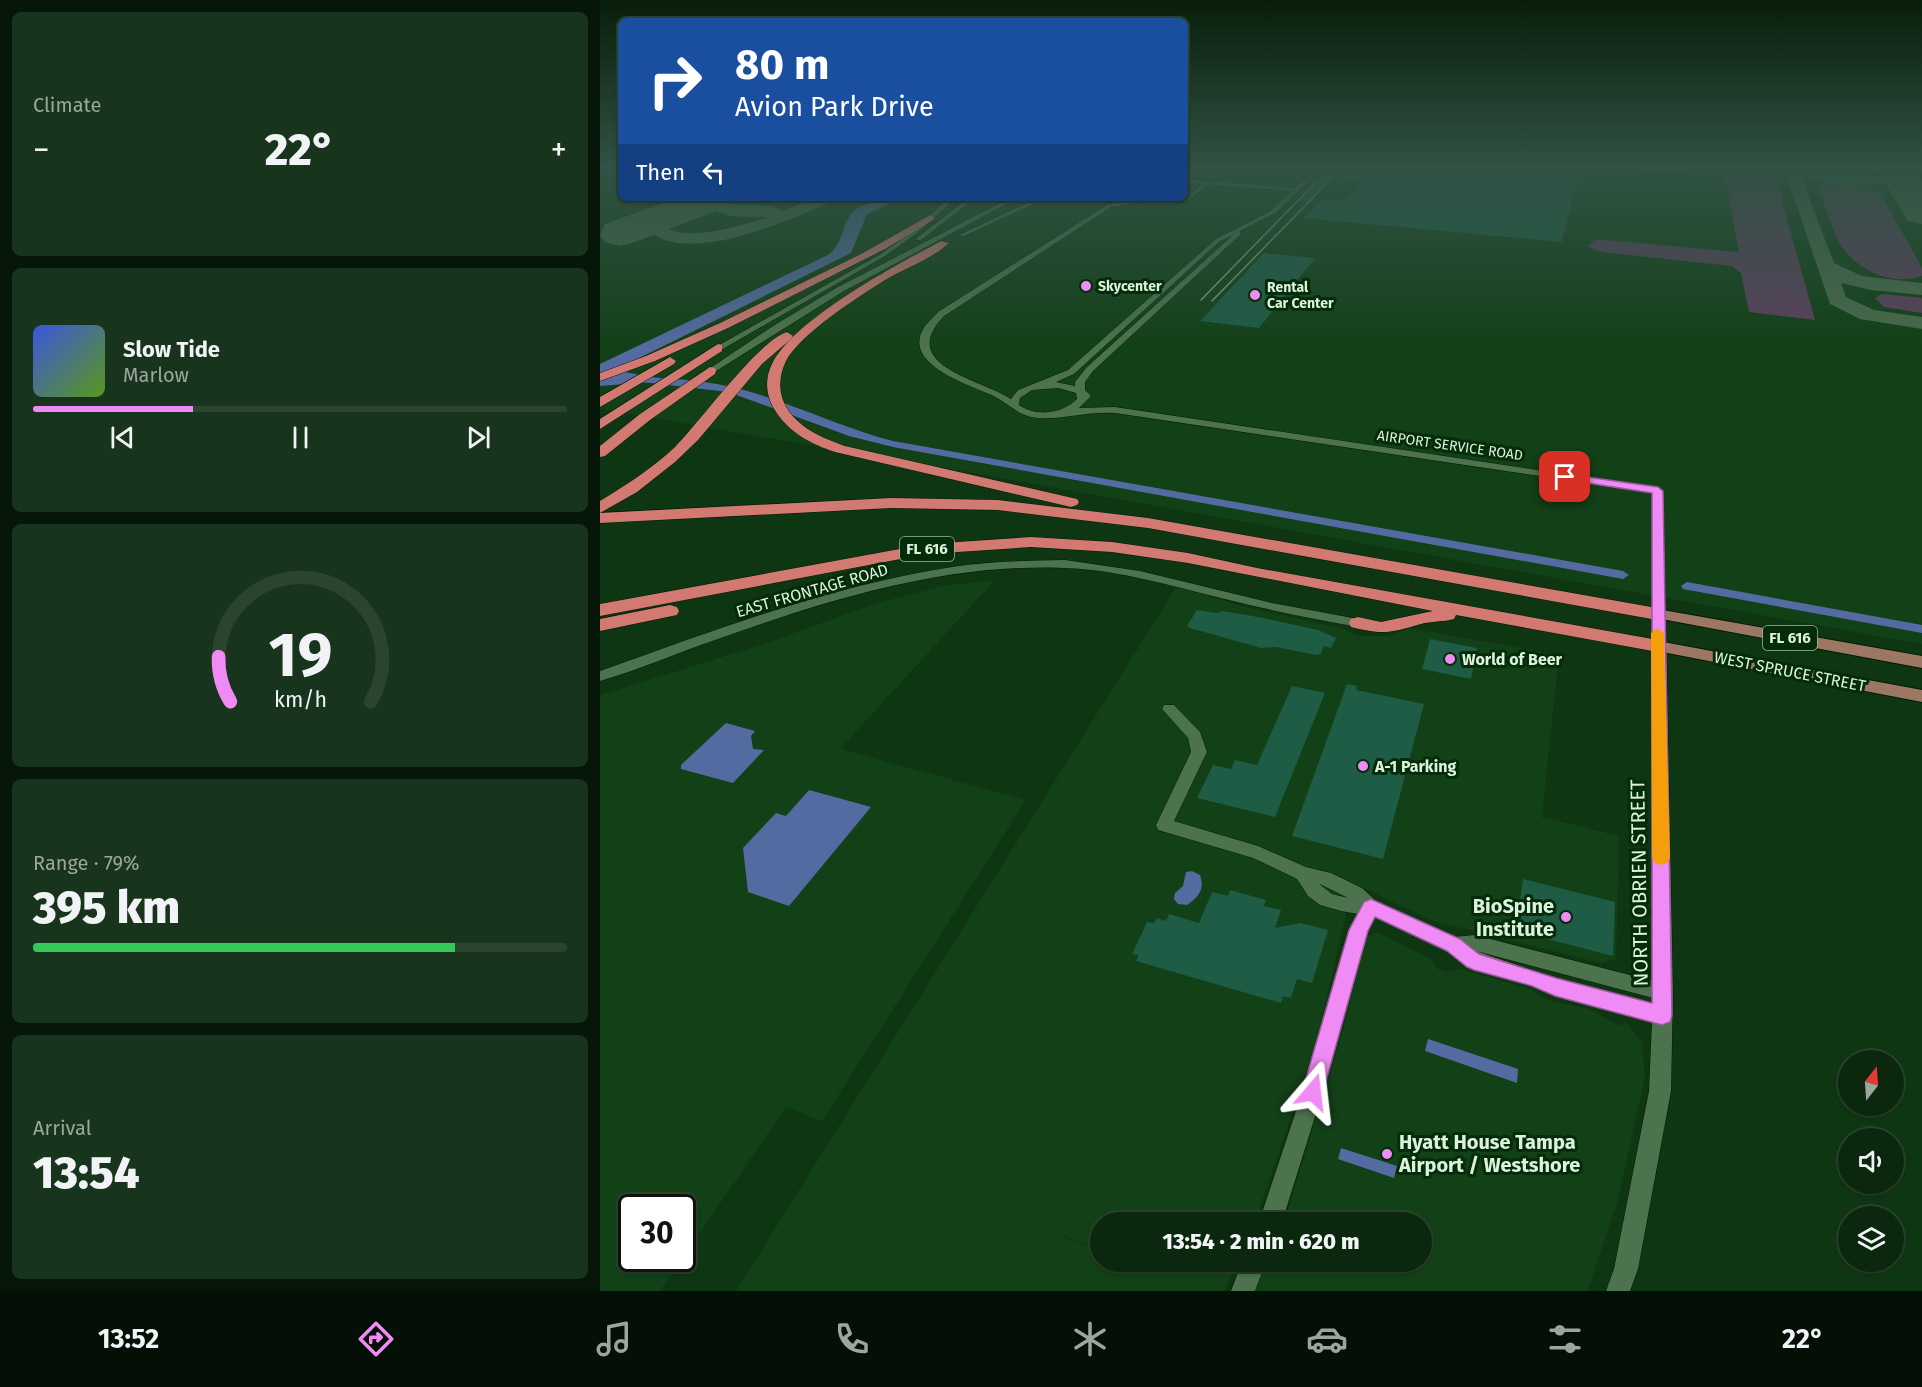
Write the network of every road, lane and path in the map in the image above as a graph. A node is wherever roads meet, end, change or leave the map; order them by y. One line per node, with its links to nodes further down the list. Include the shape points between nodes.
1 (914, 228): 15 (highway)
2 (917, 228): 12 (street)
3 (922, 228): 12 (street)
4 (931, 228): 13 (street)
5 (956, 228): 13 (street)
6 (970, 228): 11 (street)
7 (976, 228): 11 (street)
8 (1074, 228): 21 (street, via 933,321 926,339 930,358 951,376)
9 (1243, 228): 10 (street)
10 (1238, 231): 20 (street, via 1218,240 1071,372); 23 (street, via 1239,235 1090,369 1080,382)
11 (944, 243): 14 (highway)
12 (897, 245): 16 (street)
13 (868, 274): 18 (street)
14 (881, 278): 31 (highway, via 781,339 679,451); 33 (highway, via 828,315 780,360 773,395 800,431 859,454)
15 (774, 300): 17 (highway); 19 (highway)
16 (718, 348): 17 (highway)
17 (674, 368): 24 (highway); 27 (highway); 29 (highway)
18 (710, 371): 30 (highway)
19 (600, 377)
20 (1042, 385): 22 (street); 23 (street, AIRPORT SERVICE ROAD, via 1066,386)
21 (983, 388): 22 (street); 25 (street, AIRPORT SERVICE ROAD)
22 (1030, 388): 25 (street, via 1018,395)
23 (1080, 392): 26 (street, AIRPORT SERVICE ROAD); 28 (street, via 1082,400 1078,405)
24 (600, 403)
25 (1014, 405): 28 (street, AIRPORT SERVICE ROAD, via 1037,415)
26 (1115, 410): 28 (street, AIRPORT SERVICE ROAD); 38 (street, AIRPORT SERVICE ROAD, via 1658,491)
27 (600, 413)
28 (1061, 413)
29 (600, 425)
30 (600, 453)
31 (600, 508)
32 (600, 518): 33 (highway, FL 616, via 891,503 998,505)
33 (1223, 536): 38 (highway, FL 616)
34 (1257, 573): 35 (highway, FL 616); 37 (highway, FL 616, via 1112,547 992,544 927,549 849,562); 41 (highway, via 1114,556 998,554 880,569)
35 (1293, 580): 36 (highway, FL 616); 42 (highway, via 1404,588)
36 (1369, 594): 39 (highway, FL 616); 40 (highway, via 1389,609 1387,616 1378,622)
37 (600, 610)
38 (1657, 614): 42 (street, NORTH OBRIEN STREET); 43 (main road, WEST SPRUCE STREET / FL 616)
39 (1479, 615): 40 (highway, via 1433,616 1381,628); 42 (highway, FL 616)
40 (1358, 623): 44 (street, EAST FRONTAGE ROAD, via 1111,568 1064,564 980,567 868,588)
41 (600, 625)
42 (1658, 640): 45 (main road, WEST SPRUCE STREET / FL 616); 49 (street, NORTH OBRIEN STREET)
43 (1922, 662)
44 (600, 676)
45 (1922, 696)
46 (1169, 710): 47 (street, via 1195,736 1199,752 1164,825 1258,853 1303,874 1314,892 1342,905)
47 (1371, 907): 48 (street); 51 (street, via 1359,930 1319,1072)
48 (1453, 945): 49 (street, via 1475,943); 50 (street, via 1474,961)
49 (1663, 992): 50 (street, NORTH OBRIEN STREET)
50 (1662, 1016): 54 (street, NORTH OBRIEN STREET, via 1660,1091 1626,1269)
51 (1273, 1212)
52 (1250, 1272): 53 (street)
53 (1243, 1291)
54 (1618, 1291)

